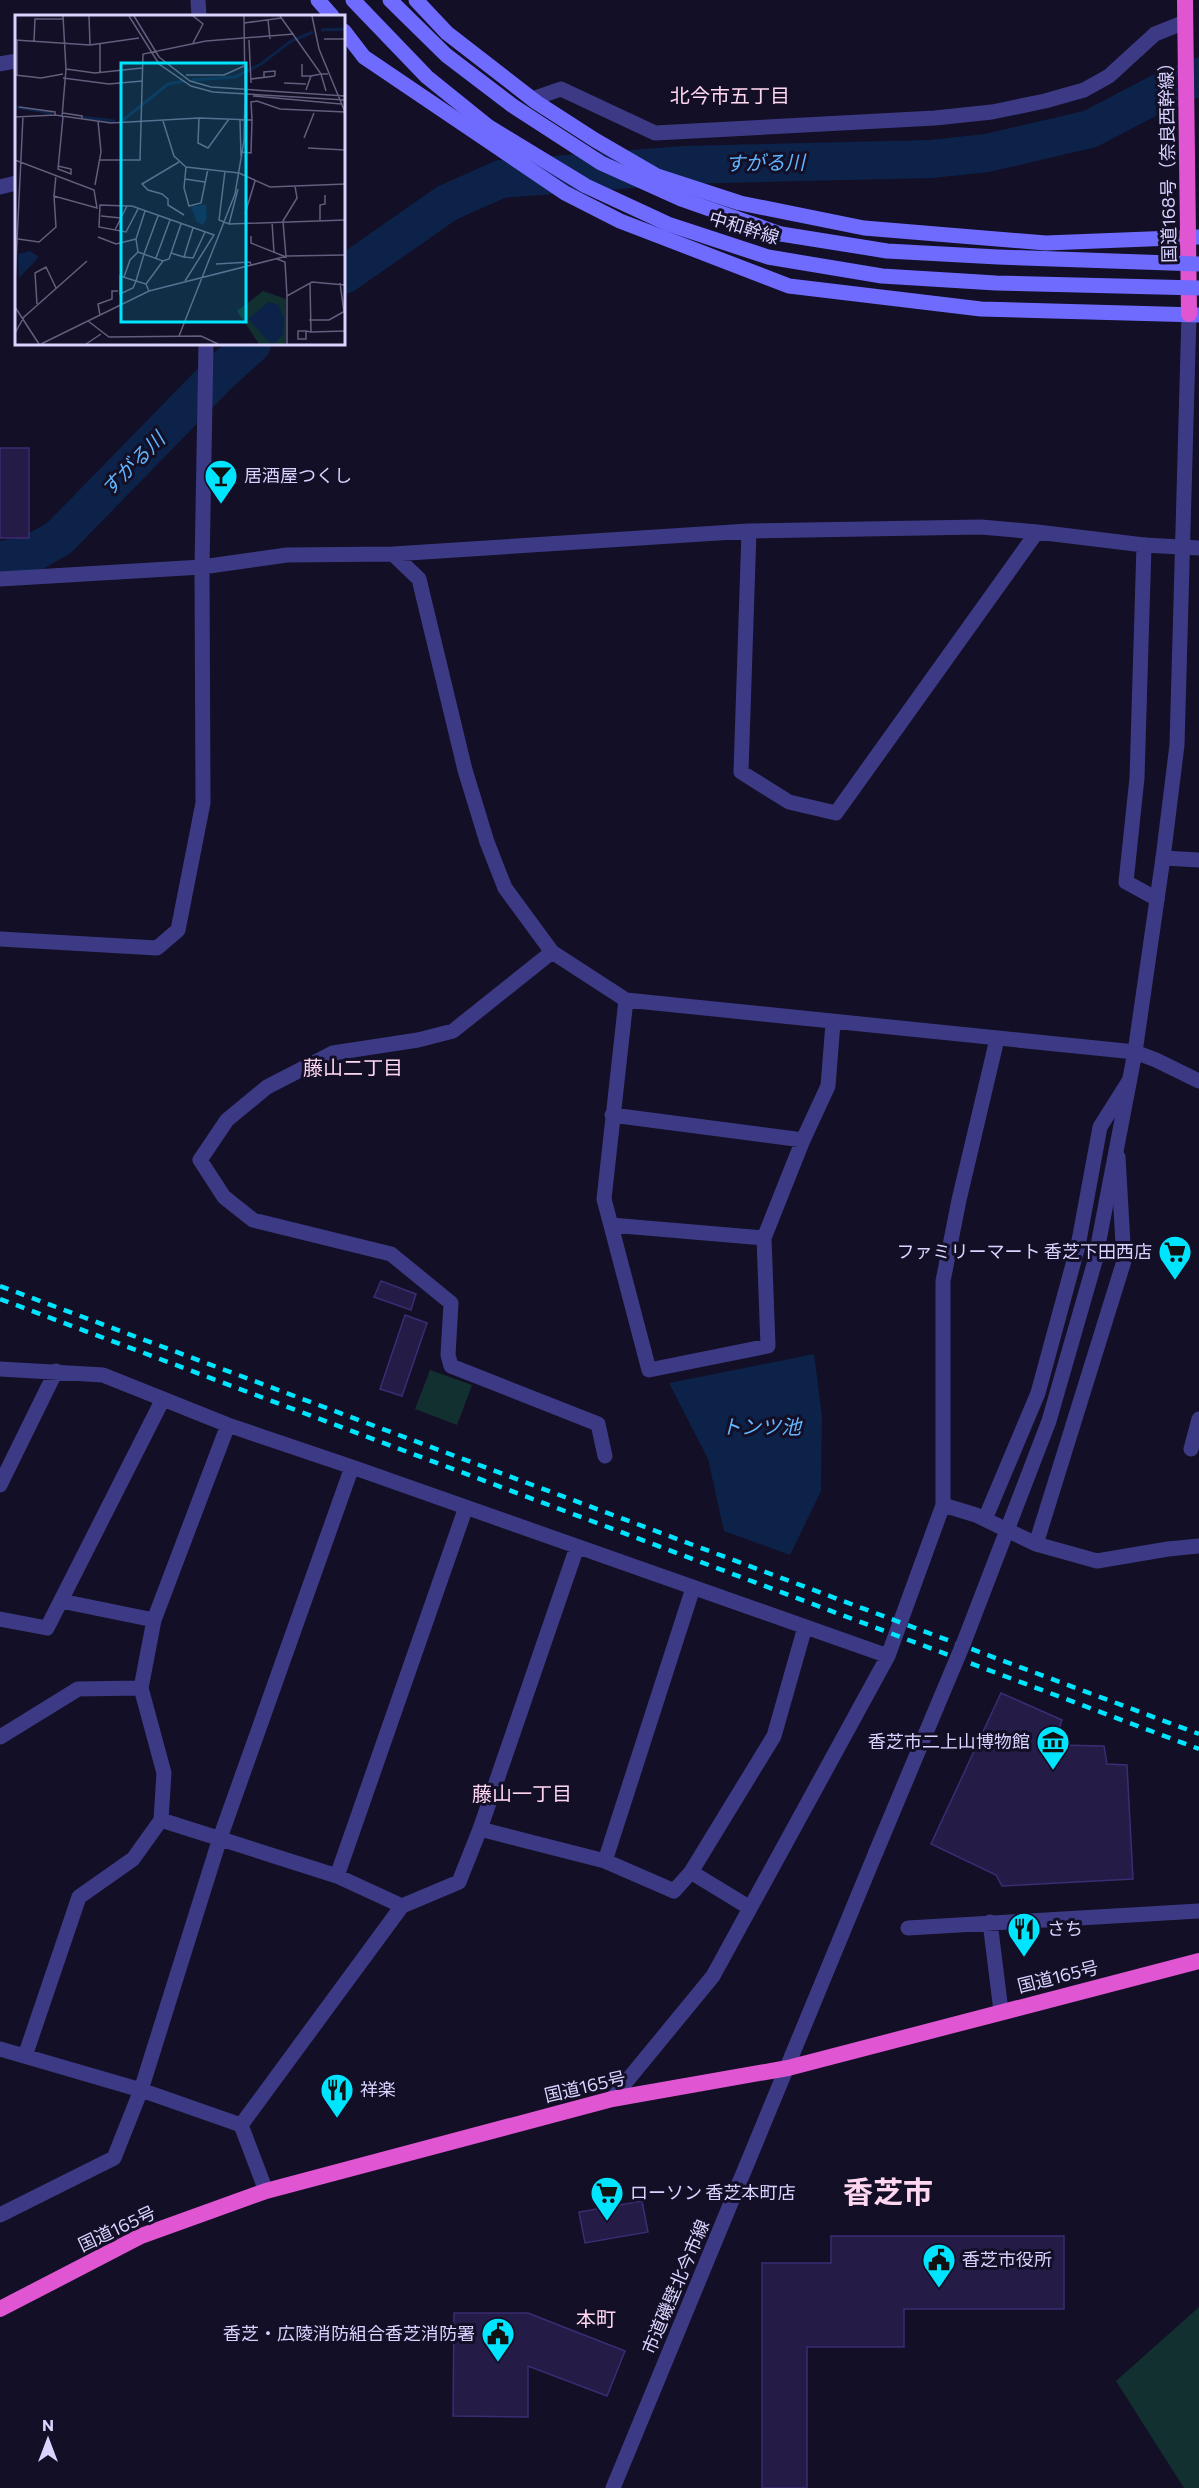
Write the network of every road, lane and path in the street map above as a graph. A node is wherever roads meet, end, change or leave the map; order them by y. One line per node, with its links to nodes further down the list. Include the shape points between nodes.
1 (198, 0): 7 (street)
2 (318, 0): 8 (main road)
3 (353, 0): 18 (main road, 中和幹線, bridge, via 427,77 489,127 586,186 668,224 768,257 882,276 996,284)
4 (390, 0): 17 (main road, 中和幹線, bridge, via 446,56 601,164 681,199 781,234 887,251)
5 (416, 0): 13 (main road, via 447,33)
6 (1185, 0): 9 (highway, 国道168号（奈良西幹線）)
7 (199, 15)
8 (331, 15)
9 (1185, 22): 13 (street, via 1155,34 1109,76 1084,90 992,112 656,132 561,89); 16 (highway, 国道168号（奈良西幹線）)
10 (345, 33): 19 (main road, via 364,57 565,193 620,220 789,286 981,309)
11 (15, 61): 12 (street)
12 (0, 64)
13 (532, 99): 16 (main road, via 657,176 740,203 864,228 1046,243)
14 (15, 183): 15 (street)
15 (0, 187)
16 (1194, 237): 19 (highway, 国道168号（奈良西幹線）)
17 (1199, 264)
18 (1199, 288)
19 (1194, 314): 28 (street, via 1177,745)
20 (206, 345): 26 (street)
21 (749, 531): 22 (street, via 981,527); 22 (street, via 741,772 789,802 836,813); 25 (street)
22 (1037, 532): 23 (street)
23 (1144, 545): 24 (street, bridge); 30 (street, via 1137,778 1126,882)
24 (1199, 548)
25 (393, 555): 26 (street, via 286,555); 32 (street, via 419,579 465,770 505,888)
26 (201, 567): 27 (street); 31 (street, via 203,803 178,930 157,948)
27 (0, 579)
28 (1163, 858): 29 (street); 30 (street)
29 (1199, 860)
30 (1157, 899): 36 (street)
31 (0, 939)
32 (552, 952): 33 (street); 50 (street, via 453,1031 333,1053 267,1087 227,1120 200,1161 224,1197 253,1220 391,1254 451,1303 451,1366 598,1424)
33 (626, 1000): 34 (street); 39 (street)
34 (833, 1023): 35 (street); 40 (street, via 828,1086)
35 (997, 1040): 36 (street); 53 (street, via 943,1281)
36 (1135, 1052): 37 (street); 38 (street)
37 (1129, 1081): 41 (street); 55 (street, via 1100,1127 1078,1246 1038,1394)
38 (1199, 1081)
39 (612, 1115): 40 (street); 42 (street, via 604,1198)
40 (802, 1140): 43 (street)
41 (1117, 1145): 56 (street, via 1124,1261); 82 (street, 市道磯壁北今市線, bridge, via 1095,1261 1049,1421 964,1642)
42 (611, 1225): 43 (street); 43 (street, via 648,1370 768,1346)
43 (764, 1238)
44 (0, 1369): 45 (street)
45 (57, 1371): 46 (street, via 103,1375); 52 (street)
46 (163, 1399): 48 (street); 60 (street)
47 (1199, 1419): 49 (street)
48 (228, 1425): 51 (street); 62 (street)
49 (1191, 1449)
50 (605, 1456)
51 (352, 1467): 54 (street); 69 (street)
52 (0, 1485)
53 (943, 1505): 55 (street); 64 (street)
54 (466, 1508): 58 (street); 72 (street)
55 (985, 1520): 56 (street)
56 (1035, 1544): 57 (street, via 1097,1561)
57 (1199, 1546)
58 (577, 1547): 59 (street); 68 (street)
59 (693, 1588): 63 (street); 70 (street)
60 (61, 1601): 61 (street, via 47,1628); 62 (street)
61 (0, 1619)
62 (154, 1620): 65 (street)
63 (805, 1627): 64 (street); 71 (street, via 774,1736)
64 (888, 1656): 74 (street)
65 (141, 1688): 66 (street, via 78,1689); 67 (street, via 164,1773)
66 (0, 1737)
67 (161, 1820): 69 (street); 81 (street, via 133,1859 79,1897)
68 (480, 1829): 70 (street); 73 (street, via 459,1882)
69 (220, 1838): 72 (street); 83 (street)
70 (605, 1861): 71 (street, via 674,1891)
71 (691, 1872): 74 (street)
72 (337, 1876): 73 (street)
73 (402, 1906): 85 (street)
74 (750, 1908): 84 (street, via 713,1976)
75 (1199, 1911): 76 (street)
76 (990, 1922): 77 (street); 79 (street)
77 (908, 1928)
78 (1199, 1961): 79 (highway, 国道165号)
79 (1000, 2012): 82 (highway, 国道165号)
80 (0, 2049): 81 (street)
81 (25, 2056): 83 (street)
82 (788, 2068): 84 (highway, 国道165号); 89 (street, 市道磯壁北今市線)
83 (141, 2090): 85 (street); 87 (street, via 114,2158)
84 (612, 2099): 86 (highway, 国道165号)
85 (241, 2125): 86 (street)
86 (266, 2191): 88 (highway, 国道165号, via 141,2236)
87 (0, 2215)
88 (0, 2309)
89 (613, 2488)

